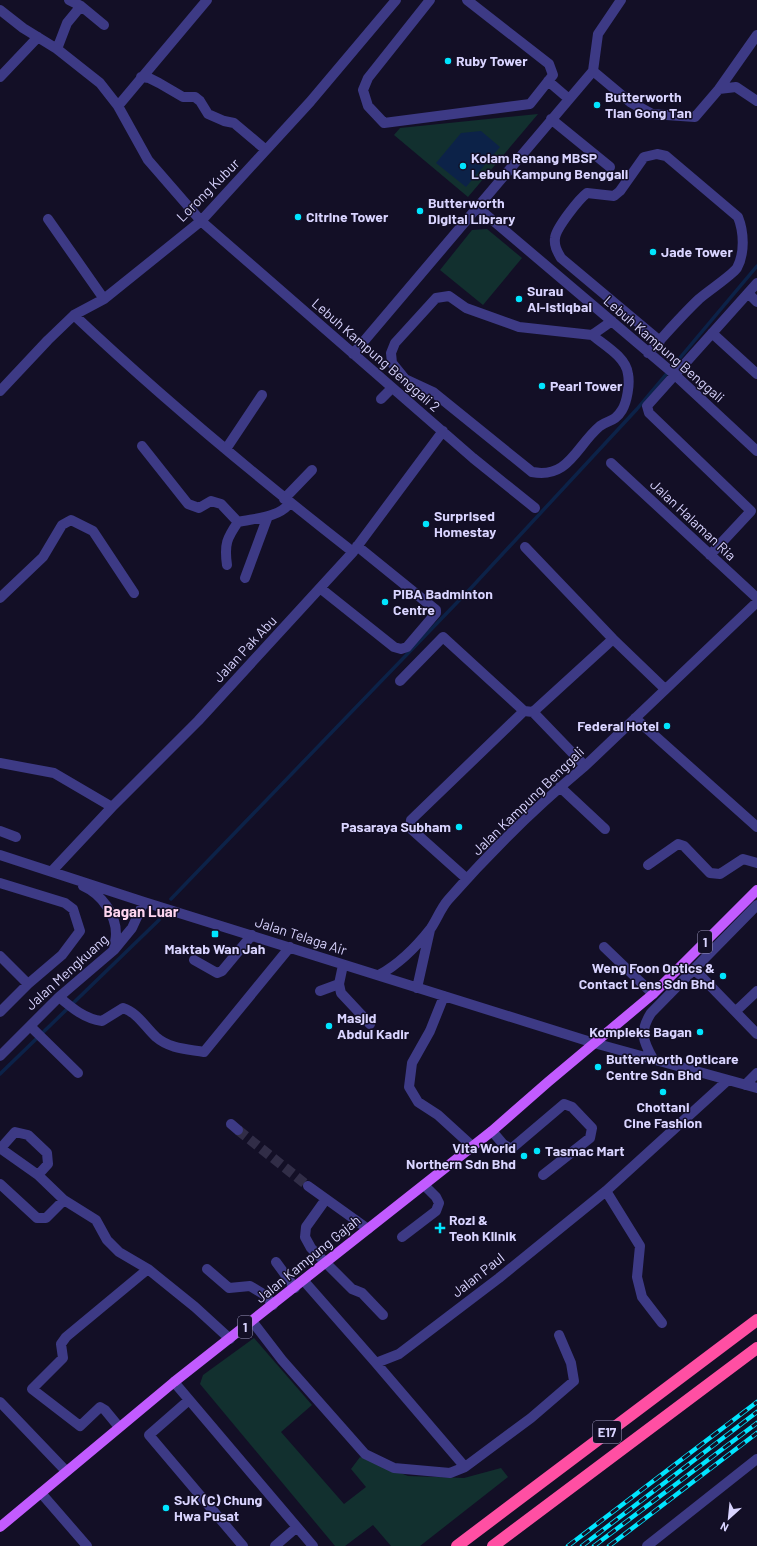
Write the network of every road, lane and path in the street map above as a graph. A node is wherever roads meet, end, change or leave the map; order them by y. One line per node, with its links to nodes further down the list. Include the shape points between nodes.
1 (69, 0): 7 (street)
2 (207, 0): 15 (street)
3 (396, 0): 22 (street, Lorong Kubur)
4 (430, 0): 16 (street, via 368,78 363,90 368,106 384,123 530,104)
5 (466, 0): 16 (street, via 550,64 553,75)
6 (621, 0): 13 (street, via 598,34)
7 (81, 6): 9 (street); 12 (street, via 67,23)
8 (0, 10): 11 (street, Lebuh Kampung Benggali 2)
9 (104, 25)
10 (757, 35): 17 (street)
11 (38, 37): 12 (street, Lebuh Kampung Benggali 2); 14 (street)
12 (57, 49): 20 (street, Lebuh Kampung Benggali 2, via 100,83)
13 (593, 71): 17 (street, via 630,102 652,114 695,117); 18 (street)
14 (0, 77)
15 (141, 77): 20 (street); 22 (street, via 149,78 183,97 195,97 208,114 234,122)
16 (548, 81): 18 (street)
17 (719, 89): 19 (street, via 736,87)
18 (569, 99): 21 (street)
19 (757, 101)
20 (118, 106): 26 (street, Lebuh Kampung Benggali 2, via 148,160)
21 (551, 119): 23 (street); 24 (street)
22 (266, 150): 26 (street, Lorong Kubur)
23 (610, 167)
24 (477, 207): 32 (street, Lebuh Kampung Benggali); 37 (street)
25 (48, 219): 29 (street)
26 (202, 221): 29 (street, Lorong Kubur); 37 (street, Lebuh Kampung Benggali 2)
27 (757, 283): 28 (street)
28 (748, 293): 30 (street); 33 (street)
29 (104, 298): 31 (street, Lorong Kubur)
30 (757, 302)
31 (74, 315): 41 (street, Lorong Kubur); 46 (street, via 144,381)
32 (612, 321): 34 (street); 36 (street, Lebuh Kampung Benggali)
33 (712, 333): 38 (street); 39 (street)
34 (592, 335): 34 (street, via 519,327 466,308 449,296 442,296 436,298 395,343 391,353 392,363 405,379 433,392 532,472 545,475 560,470 602,425 612,421 623,409 629,375 621,358)
35 (660, 341): 35 (street, via 699,299 736,268 742,253 743,230 738,217 666,156 657,154 644,158 614,196 587,193 579,199 555,236 555,246 561,258); 36 (street)
36 (648, 352): 38 (street, Lebuh Kampung Benggali)
37 (353, 354): 40 (street, Lebuh Kampung Benggali 2)
38 (671, 371): 47 (street, Lebuh Kampung Benggali); 52 (street, via 647,406 649,413)
39 (757, 374)
40 (392, 388): 43 (street); 44 (street, Lebuh Kampung Benggali 2)
41 (0, 391)
42 (262, 395): 46 (street)
43 (381, 399)
44 (442, 431): 51 (street, Lebuh Kampung Benggali 2); 56 (street, Jalan Pak Abu)
45 (142, 446): 54 (street, via 188,504 200,508 211,501 216,502)
46 (226, 449): 50 (street)
47 (757, 451)
48 (610, 463): 57 (street, Jalan Halaman Ria)
49 (312, 470): 50 (street)
50 (287, 501): 53 (street, via 284,510); 56 (street)
51 (535, 508)
52 (754, 508): 57 (street)
53 (268, 516): 54 (street); 59 (street)
54 (238, 522): 58 (street, via 226,540)
55 (525, 546): 65 (street)
56 (355, 549): 60 (street, Jalan Pak Abu); 60 (street, via 436,610 406,648 394,648)
57 (710, 555): 63 (street, Jalan Halaman Ria)
58 (227, 565)
59 (245, 578)
60 (320, 588): 73 (street, Jalan Pak Abu, via 198,721)
61 (134, 593): 62 (street, via 93,531 71,520 62,525 43,557)
62 (0, 598)
63 (757, 598)
64 (757, 602): 67 (street, Jalan Kampung Benggali)
65 (613, 639): 67 (street); 68 (street)
66 (400, 682): 68 (street, via 443,637)
67 (665, 689): 69 (street, Jalan Kampung Benggali)
68 (528, 712): 71 (street); 82 (street, via 411,820 410,828)
69 (635, 718): 71 (street, Jalan Kampung Benggali); 74 (street)
70 (0, 763): 73 (street, via 54,774)
71 (585, 766): 72 (street, Jalan Kampung Benggali)
72 (560, 787): 75 (street); 82 (street, Jalan Kampung Benggali)
73 (112, 807): 81 (street, Jalan Pak Abu)
74 (757, 827)
75 (605, 829)
76 (0, 831): 77 (street)
77 (16, 836)
78 (0, 855): 81 (street, Jalan Telaga Air)
79 (757, 863): 80 (street, via 743,858 720,874 710,873 684,846 678,844)
80 (648, 865)
81 (52, 871): 85 (street, Jalan Telaga Air); 91 (street, via 87,888 109,909 116,935)
82 (467, 879): 87 (street, Jalan Kampung Benggali, via 444,904)
83 (0, 883): 97 (street, via 65,902 73,909 79,927 80,931 62,955)
84 (757, 890): 102 (main road, 1)
85 (144, 902): 88 (street, Jalan Telaga Air); 91 (street, Jalan Mengkuang, via 132,928)
86 (757, 905): 95 (street)
87 (431, 928): 96 (street, via 397,964); 99 (street)
88 (252, 935): 89 (street, Jalan Telaga Air); 93 (street, via 222,971 217,973)
89 (290, 947): 94 (street, Jalan Telaga Air); 104 (street, via 204,1052 172,1047 157,1038 132,1011 124,1008 102,1021 93,1020)
90 (604, 947): 102 (street)
91 (114, 950): 104 (street, Jalan Mengkuang)
92 (0, 956): 97 (street)
93 (194, 960)
94 (343, 965): 96 (street, Jalan Telaga Air); 98 (street)
95 (695, 970): 105 (street); 112 (street, via 651,1013 644,1024 643,1037)
96 (380, 975): 99 (street, Jalan Telaga Air)
97 (28, 984): 106 (street)
98 (339, 984): 100 (street); 107 (street, via 341,993)
99 (417, 988): 103 (street, Jalan Telaga Air)
100 (320, 991)
101 (757, 991): 105 (street)
102 (653, 994): 110 (main road, 1)
103 (444, 996): 110 (street, Jalan Telaga Air); 119 (street, via 430,1031 412,1064 409,1087 418,1102 438,1114)
104 (62, 1000): 108 (street, Jalan Mengkuang)
105 (736, 1011): 109 (street)
106 (0, 1012)
107 (370, 1024)
108 (32, 1028): 111 (street, Jalan Mengkuang); 113 (street)
109 (757, 1034)
110 (594, 1043): 112 (street, Jalan Telaga Air); 118 (main road, Jalan Kampung Gajah / 1)
111 (0, 1056)
112 (653, 1059): 115 (street, Jalan Telaga Air)
113 (78, 1073)
114 (757, 1074): 116 (street)
115 (728, 1080): 116 (street, Jalan Telaga Air); 126 (street, Jalan Paul)
116 (746, 1085): 117 (street, Jalan Telaga Air)
117 (757, 1088)
118 (492, 1131): 119 (main road, Jalan Kampung Gajah / 1); 122 (street, via 511,1149 564,1104 572,1107 592,1128 590,1138)
119 (472, 1146): 124 (main road, Jalan Kampung Gajah / 1)
120 (0, 1148): 121 (street); 121 (street, via 15,1132 28,1135 47,1153 48,1164)
121 (38, 1175): 128 (street)
122 (543, 1175)
123 (0, 1184): 128 (street, via 37,1218 46,1218)
124 (424, 1185): 129 (main road, Jalan Kampung Gajah / 1); 130 (street, via 439,1203 436,1211)
125 (308, 1186): 127 (street)
126 (606, 1191): 141 (street, via 640,1246 637,1277 642,1297); 145 (street, Jalan Paul, via 499,1278 399,1354)
127 (326, 1199): 129 (street); 132 (street, via 306,1227 305,1237 311,1248)
128 (64, 1200): 133 (street, via 96,1220 107,1240 120,1252)
129 (368, 1229): 132 (main road, Jalan Kampung Gajah / 1)
130 (402, 1237)
131 (276, 1262): 136 (street)
132 (327, 1263): 135 (main road, Jalan Kampung Gajah / 1); 138 (street, via 352,1289 362,1293)
133 (148, 1269): 143 (street); 149 (street, via 66,1337 61,1344 63,1358 32,1388 80,1426 100,1408 105,1410)
134 (207, 1269): 137 (street, via 230,1288 250,1286)
135 (304, 1281): 136 (main road, Jalan Kampung Gajah / 1); 145 (street)
136 (295, 1288): 137 (main road, Jalan Kampung Gajah / 1)
137 (274, 1305): 140 (main road, Jalan Kampung Gajah / 1)
138 (383, 1315)
139 (757, 1320): 160 (highway, E17)
140 (252, 1321): 143 (main road, Jalan Kampung Gajah / 1); 151 (street, via 282,1360 366,1454 394,1468 450,1473)
141 (662, 1323)
142 (559, 1335): 151 (street, via 571,1363 574,1381 531,1418)
143 (230, 1339): 146 (main road, Jalan Kampung Gajah / 1)
144 (757, 1348): 161 (highway, E17)
145 (376, 1363): 151 (street)
146 (174, 1382): 147 (street); 149 (main road, Jalan Kampung Gajah / 1)
147 (189, 1400): 155 (street); 157 (street, via 149,1435)
148 (0, 1402): 152 (street)
149 (119, 1427): 152 (main road, Jalan Kampung Gajah / 1)
150 (757, 1459): 162 (street)
151 (465, 1467)
152 (66, 1471): 153 (main road, Jalan Kampung Gajah / 1)
153 (41, 1493): 154 (main road, Jalan Kampung Gajah / 1); 156 (street)
154 (0, 1527)
155 (297, 1527): 158 (street); 159 (street)
156 (87, 1546)
157 (243, 1546)
158 (275, 1546)
159 (313, 1546)
160 (457, 1546)
161 (493, 1546)
162 (647, 1546)

